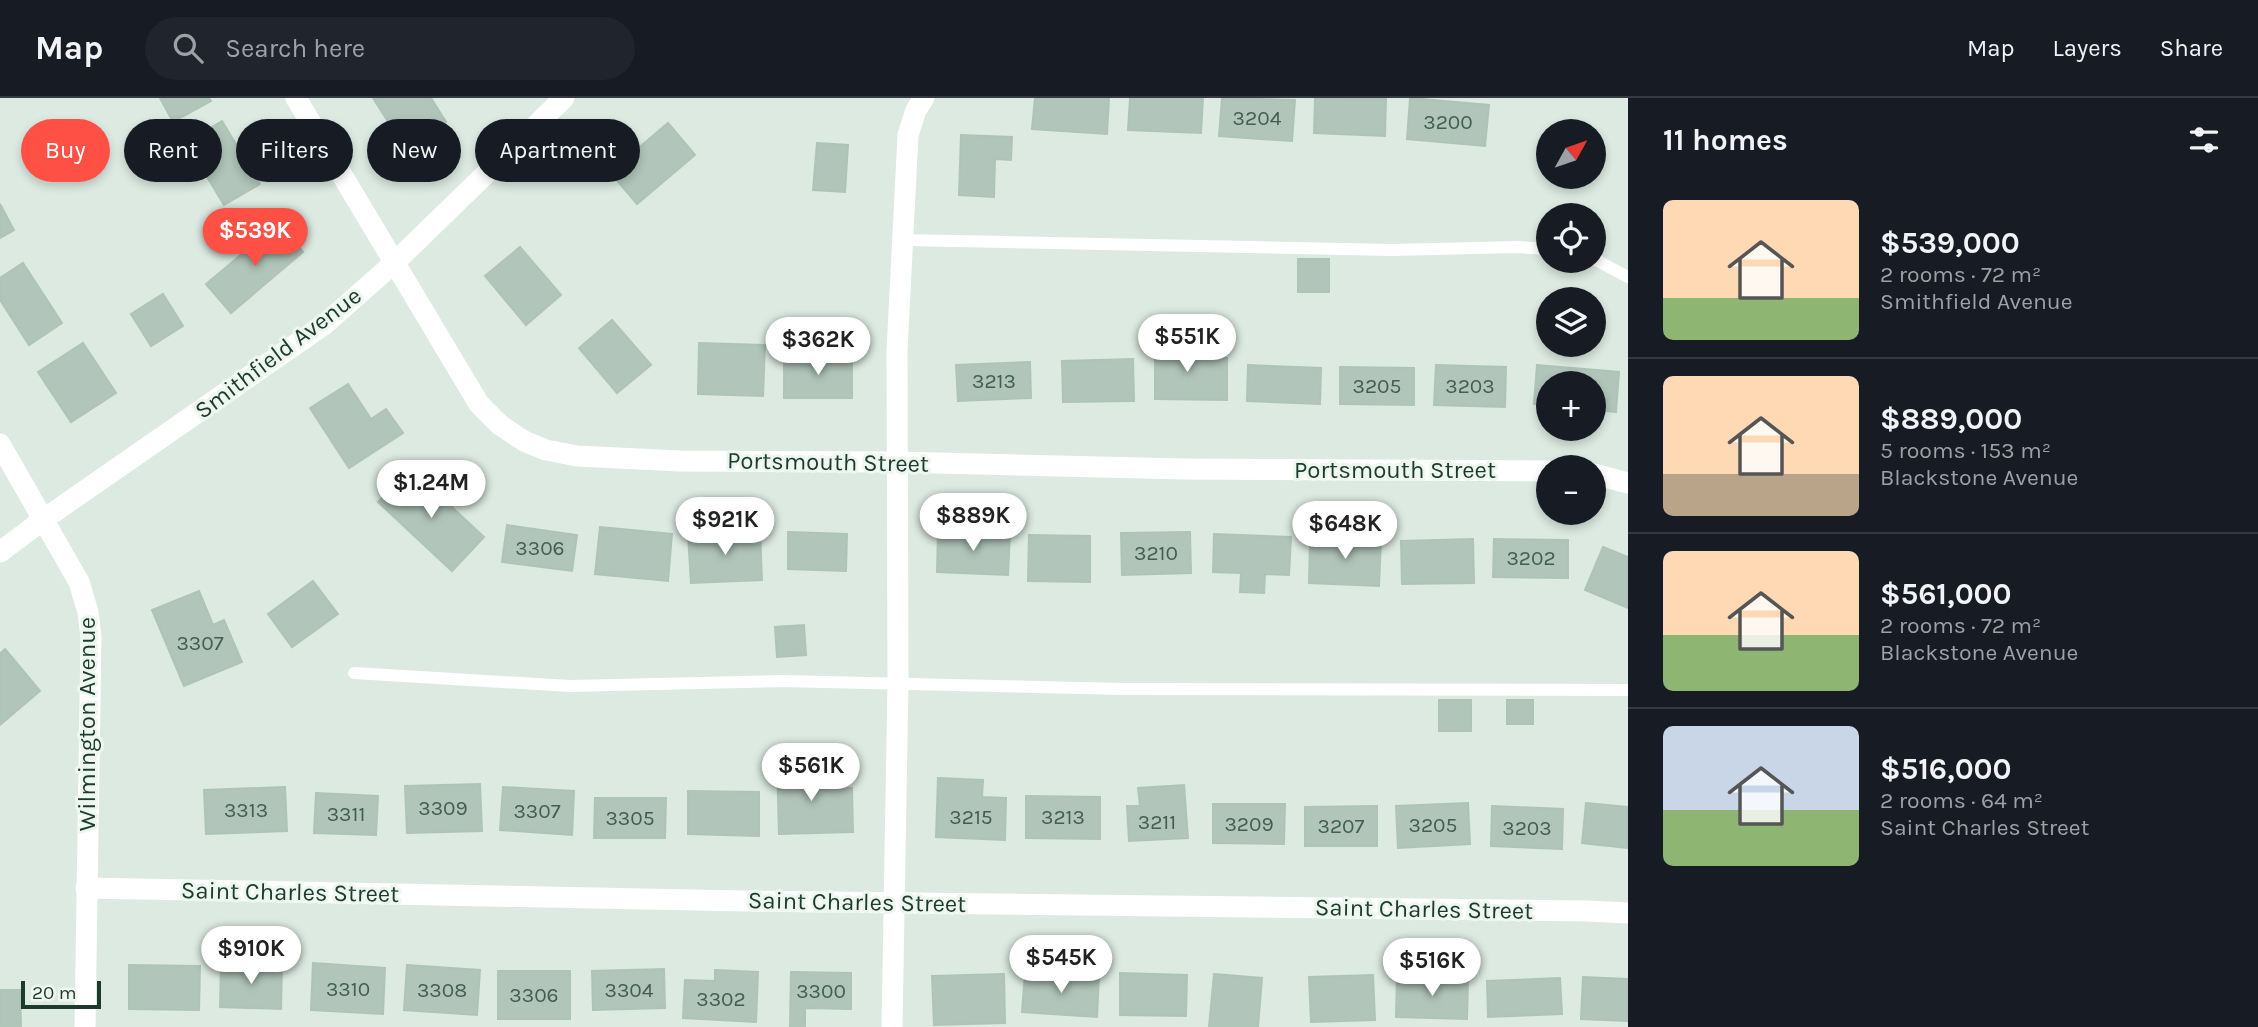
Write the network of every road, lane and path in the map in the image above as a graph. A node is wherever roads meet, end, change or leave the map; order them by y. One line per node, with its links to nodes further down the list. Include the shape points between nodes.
1 (296, 98): 6 (street, Portsmouth Street)
2 (564, 98): 6 (street, Smithfield Avenue)
3 (924, 98): 4 (street, via 908,135)
4 (903, 240): 5 (lane, via 1392,250); 10 (street)
5 (1536, 248)
6 (394, 263): 10 (street, Portsmouth Street, via 479,404 500,425 546,450 680,461); 14 (street, Smithfield Avenue, via 325,324)
7 (1606, 265): 8 (lane)
8 (1628, 277)
9 (0, 444): 14 (street, Wilmington Avenue)
10 (898, 462): 11 (street, Portsmouth Street); 17 (street)
11 (1536, 471)
12 (1606, 477): 13 (street)
13 (1628, 483)
14 (44, 519): 15 (street, Smithfield Avenue); 19 (street, Wilmington Avenue, via 79,582 91,637)
15 (0, 552)
16 (354, 673): 17 (lane, via 570,686)
17 (898, 683): 18 (lane, via 1137,689); 20 (street)
18 (1628, 690)
19 (86, 888): 20 (street, Saint Charles Street); 22 (street, Wilmington Avenue)
20 (893, 903): 21 (street, Saint Charles Street); 23 (street)
21 (1628, 913)
22 (85, 1027)
23 (892, 1027)

